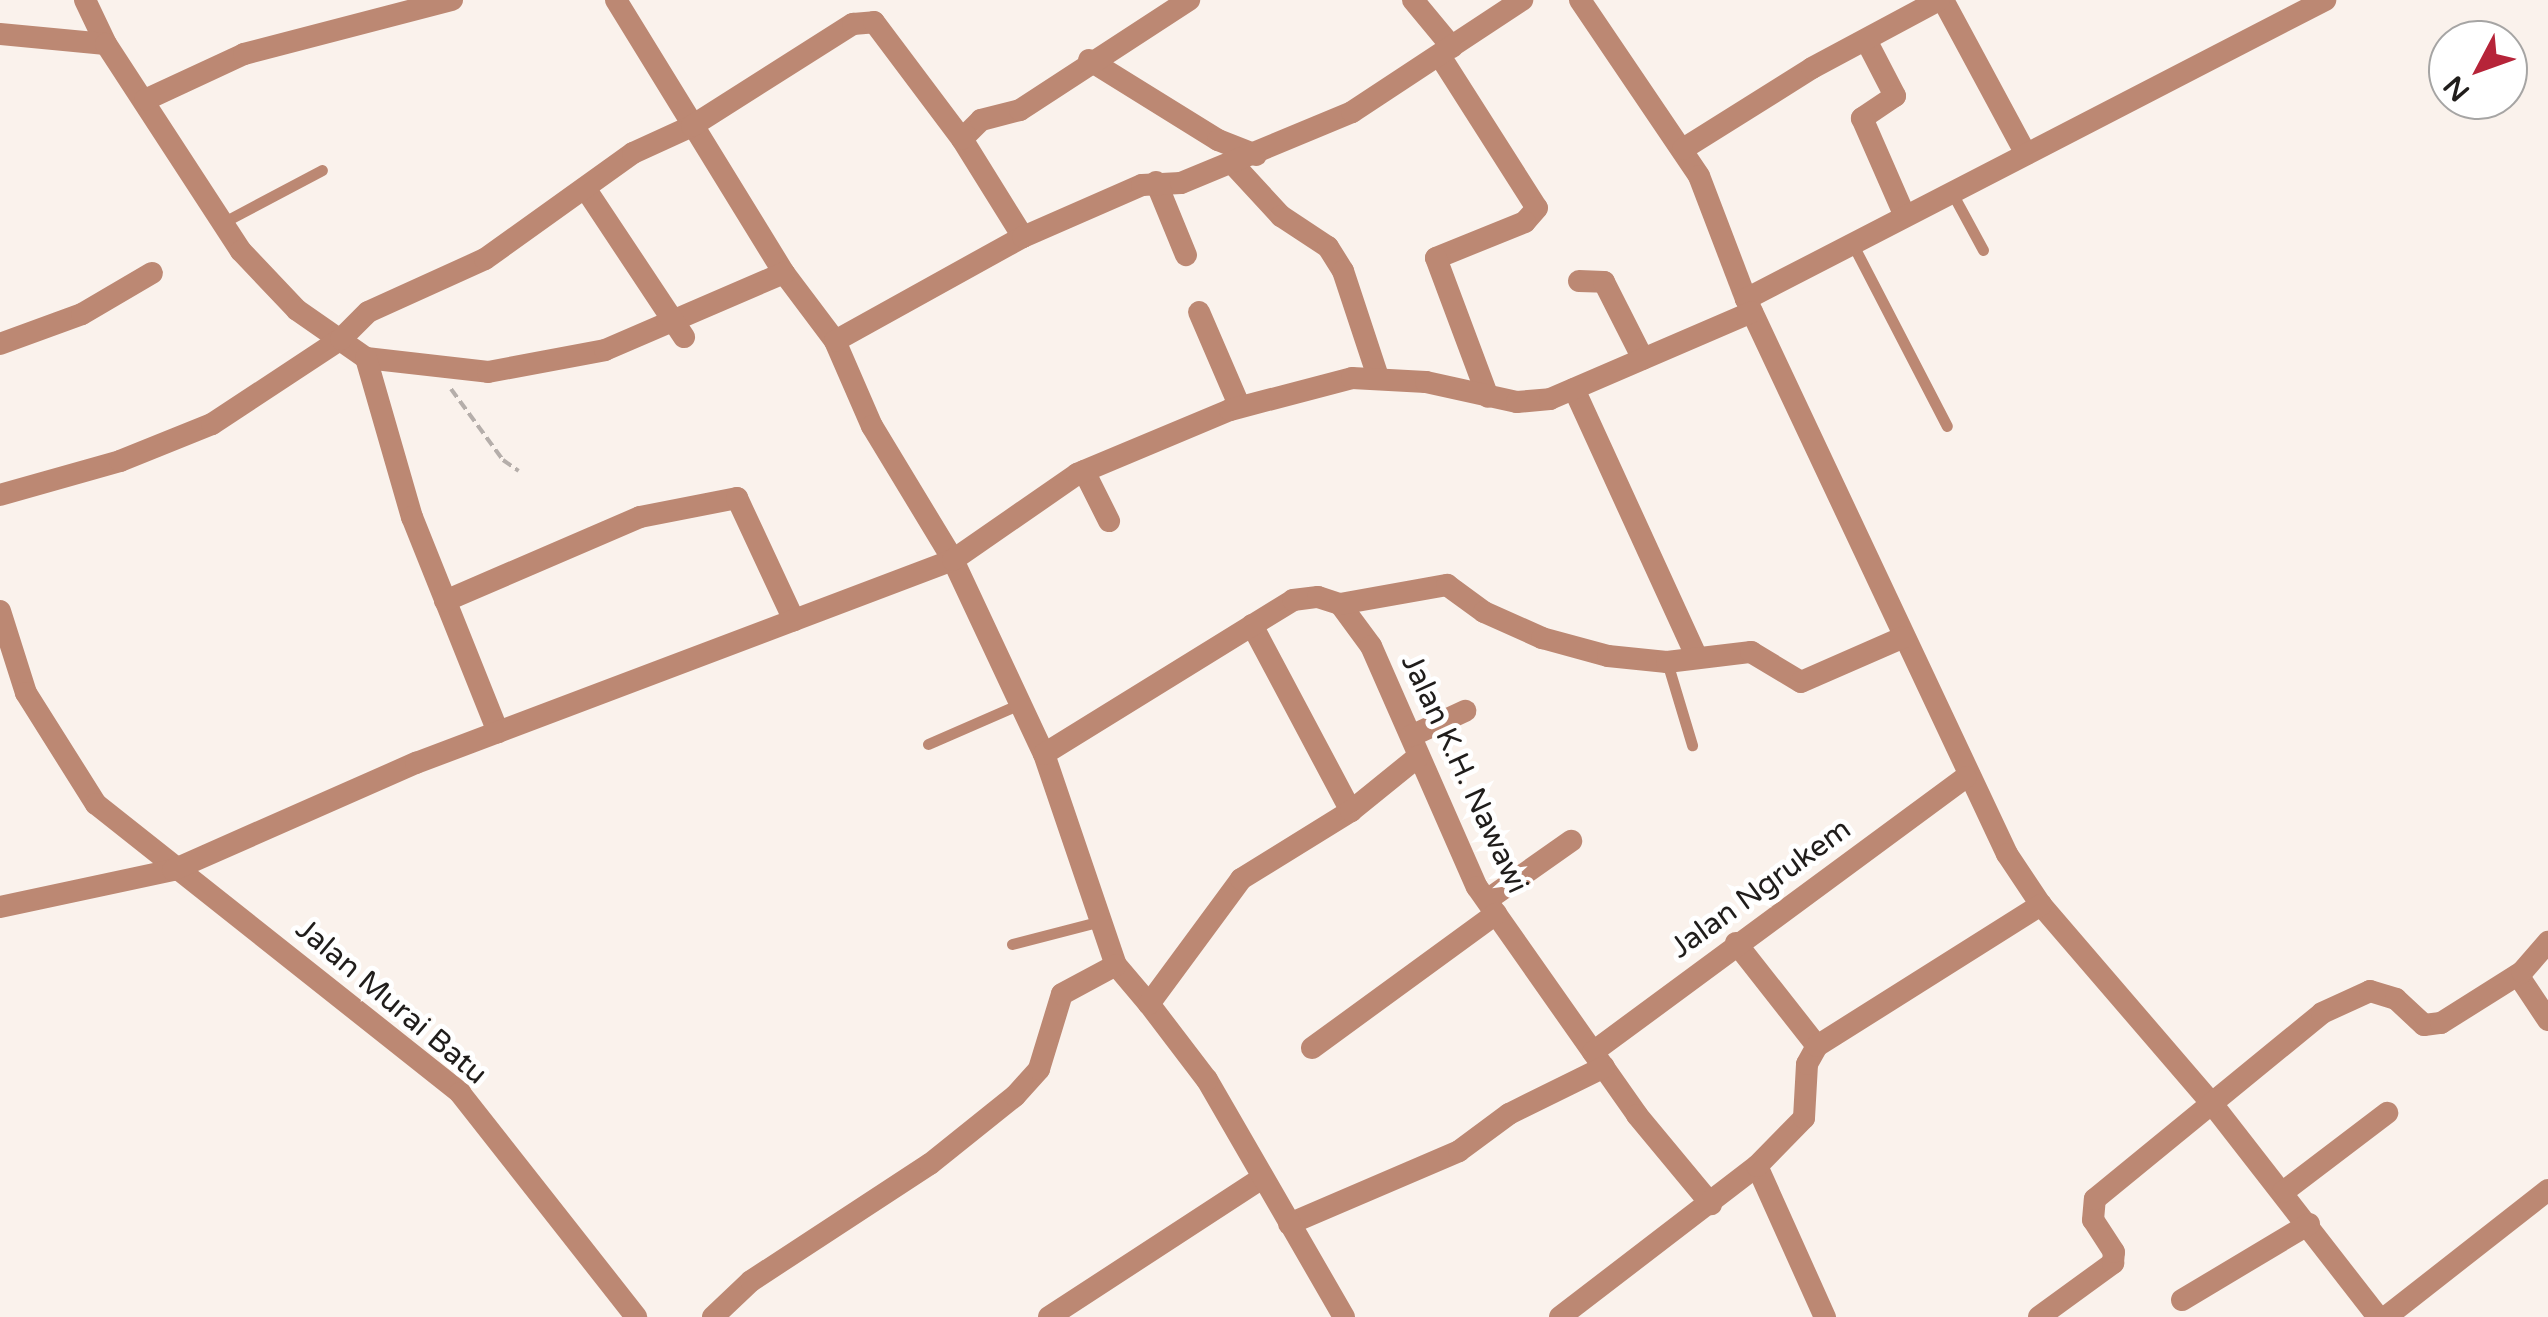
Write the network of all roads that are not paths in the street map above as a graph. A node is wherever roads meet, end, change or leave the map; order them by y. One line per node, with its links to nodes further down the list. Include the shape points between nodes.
1 (452, 0): 15 (street, via 244,54)
2 (616, 0): 16 (street)
3 (1190, 0): 14 (street)
4 (1413, 0): 13 (street)
5 (1522, 0): 13 (street)
6 (1582, 0): 18 (street)
7 (1941, 0): 11 (street); 19 (street)
8 (2325, 0): 19 (street)
9 (90, 2): 12 (street)
10 (0, 34): 12 (street)
11 (1866, 40): 18 (street); 26 (street, via 1896,96 1862,118)
12 (106, 44): 15 (street)
13 (1446, 52): 20 (street, via 1352,112); 45 (street, via 1538,208 1525,222 1436,258)
14 (1089, 60): 17 (street, via 1020,110 981,120); 20 (street, via 1218,140)
15 (144, 100): 27 (street)
16 (692, 126): 17 (street, via 813,46 866,21 874,22); 24 (street, via 633,153); 33 (street)
17 (962, 139): 28 (street)
18 (1683, 149): 35 (street)
19 (2026, 154): 25 (street)
20 (1256, 155): 21 (street)
21 (1233, 164): 23 (street, via 1181,182); 43 (street, via 1280,216 1328,247 1344,271)
22 (322, 170): 27 (lane)
23 (1156, 182): 28 (street); 31 (street)
24 (585, 188): 37 (street); 38 (street, via 485,259 368,312)
25 (1950, 192): 26 (street); 30 (lane)
26 (1904, 214): 29 (street)
27 (222, 223): 38 (street, via 284,298)
28 (1023, 237): 39 (street)
29 (1852, 243): 35 (street); 47 (lane)
30 (1983, 250)
31 (1186, 255)
32 (152, 273): 40 (street, via 82,314)
33 (784, 273): 37 (street); 39 (street)
34 (1579, 281): 42 (street, via 1604,282)
35 (1749, 306): 42 (street); 57 (street)
36 (1198, 312): 46 (street)
37 (680, 330): 41 (street, via 488,372)
38 (341, 340): 41 (street); 49 (street, via 212,424 120,461)
39 (835, 341): 51 (street, via 872,426)
40 (0, 344)
41 (366, 358): 52 (street)
42 (1643, 359): 44 (street)
43 (1378, 377): 45 (street); 46 (street, via 1340,380)
44 (1574, 389): 45 (street, via 1534,401); 58 (street)
45 (1488, 397)
46 (1240, 407): 48 (street)
47 (1946, 426)
48 (1084, 471): 50 (street); 51 (street)
49 (0, 496)
50 (1109, 521)
51 (953, 560): 55 (street); 60 (street)
52 (445, 600): 55 (street, via 640,518 737,498); 62 (street)
53 (1340, 604): 56 (street, via 1318,597 1293,600); 59 (street, via 1447,585 1484,612 1542,638 1608,656); 65 (street, Jalan K.H. Nawawi, via 1370,646)
54 (0, 611): 70 (street, Jalan Murai Batu, via 26,694 53,746)
55 (794, 620): 62 (street)
56 (1252, 626): 66 (street); 68 (street)
57 (1904, 637): 58 (street, via 1801,682 1750,652); 67 (street)
58 (1696, 656): 59 (street)
59 (1666, 662): 64 (lane)
60 (1020, 704): 63 (lane); 66 (street)
61 (1465, 711): 65 (street)
62 (498, 732): 70 (street)
63 (928, 744)
64 (1692, 745)
65 (1415, 746): 68 (street); 73 (street, Jalan K.H. Nawawi)
66 (1044, 754): 74 (street)
67 (1966, 776): 71 (street); 76 (street, Jalan Ngrukem)
68 (1352, 811): 80 (street, via 1240,880)
69 (1571, 841): 73 (street)
70 (162, 874): 72 (street); 95 (street, Jalan Murai Batu, via 318,975 460,1094)
71 (2040, 905): 82 (street); 85 (street)
72 (0, 907)
73 (1491, 907): 83 (street); 84 (street, Jalan K.H. Nawawi)
74 (1101, 921): 77 (lane); 78 (street)
75 (2548, 942): 79 (street)
76 (1736, 943): 82 (street); 84 (street, Jalan Ngrukem)
77 (1012, 944)
78 (1116, 965): 80 (street); 96 (street, via 1062,994 1038,1069 1015,1096 930,1164 751,1282)
79 (2518, 975): 81 (street); 85 (street, via 2431,1026 2383,994 2345,999)
80 (1149, 1004): 88 (street, via 1207,1080)
81 (2548, 1020)
82 (1817, 1046): 87 (street, via 1807,1064 1804,1118)
83 (1312, 1048)
84 (1599, 1060): 91 (street, Jalan K.H. Nawawi); 92 (street, via 1459,1151)
85 (2213, 1104): 90 (street); 101 (street, via 2095,1198 2093,1220 2114,1252 2113,1263)
86 (2387, 1113): 90 (street)
87 (1757, 1166): 91 (street); 100 (street)
88 (1262, 1178): 92 (street); 97 (street)
89 (2548, 1190): 102 (street)
90 (2284, 1192): 93 (street)
91 (1710, 1204): 99 (street)
92 (1289, 1224): 98 (street)
93 (2309, 1224): 94 (street); 102 (street)
94 (2182, 1300)
95 (636, 1317)
96 (713, 1317)
97 (1048, 1317)
98 (1344, 1317)
99 (1560, 1317)
100 (1825, 1317)
101 (2039, 1317)
102 (2382, 1317)

